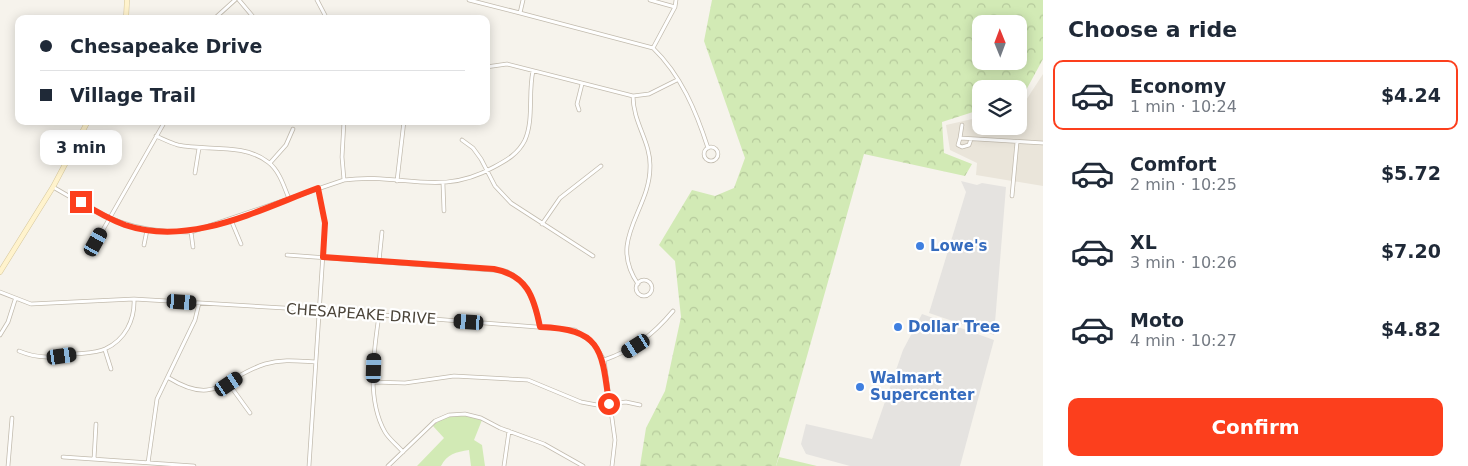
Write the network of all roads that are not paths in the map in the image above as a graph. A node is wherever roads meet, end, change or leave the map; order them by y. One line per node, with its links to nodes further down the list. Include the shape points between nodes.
1 (127, 0): 10 (main road)
2 (237, 0): 11 (street); 12 (street)
3 (317, 0): 13 (street)
4 (469, 0): 9 (street)
5 (523, 0): 9 (street)
6 (650, 0): 8 (street)
7 (676, 0): 8 (street)
8 (675, 7): 14 (street)
9 (520, 13): 14 (street)
10 (126, 15)
11 (219, 15)
12 (251, 15)
13 (325, 15)
14 (652, 48): 17 (street)
15 (490, 66): 16 (street, via 507,64)
16 (533, 72): 18 (street); 37 (street, via 526,138 511,158)
17 (677, 80): 19 (street, via 649,94); 34 (street, via 699,118)
18 (582, 84): 19 (street); 20 (street, via 577,104)
19 (633, 96): 62 (street, via 635,118 649,153 650,166 649,180 626,240 626,260)
20 (579, 110)
21 (86, 125): 42 (main road)
22 (163, 125): 27 (street)
23 (344, 125): 39 (street)
24 (404, 125): 40 (street)
25 (962, 125): 28 (street)
26 (293, 129): 35 (street, via 286,145)
27 (156, 136): 33 (street, via 177,145); 47 (street)
28 (960, 138): 29 (street); 29 (street, via 958,145 962,147 970,145)
29 (971, 139): 31 (street)
30 (462, 140): 37 (street, via 473,148)
31 (1017, 142): 32 (street); 44 (street)
32 (1043, 143)
33 (199, 148): 35 (street, via 244,152); 38 (street)
34 (708, 148): 34 (street, via 704,151 705,158 715,160 717,149)
35 (270, 163): 45 (street)
36 (601, 166): 49 (street, via 560,198)
37 (487, 171): 41 (street, via 476,177); 49 (street, via 510,204)
38 (194, 173)
39 (344, 180): 40 (street, via 363,177); 43 (street)
40 (397, 181): 41 (street)
41 (443, 184): 46 (street)
42 (53, 187): 47 (street); 61 (main road)
43 (318, 188): 45 (street); 59 (street, via 325,223)
44 (1012, 196)
45 (289, 199): 48 (street)
46 (444, 211)
47 (109, 218): 50 (street); 53 (street)
48 (231, 220): 51 (street); 54 (street)
49 (542, 224): 58 (street)
50 (147, 230): 51 (street); 55 (street)
51 (191, 232): 56 (street)
52 (382, 232): 60 (street)
53 (96, 242)
54 (241, 244)
55 (144, 245)
56 (193, 247)
57 (287, 255): 59 (street)
58 (593, 256)
59 (323, 257): 60 (street); 67 (street)
60 (380, 260): 70 (street, via 494,269 513,274 529,292)
61 (0, 272)
62 (638, 284): 62 (street, via 644,280 649,282 652,286 650,292 646,295 639,293)
63 (0, 292): 65 (street, CHESAPEAKE DRIVE)
64 (134, 299): 65 (street, CHESAPEAKE DRIVE, via 54,304); 66 (street, CHESAPEAKE DRIVE); 72 (street, via 132,320 126,332)
65 (15, 300): 71 (street)
66 (199, 303): 67 (street, CHESAPEAKE DRIVE); 77 (street, via 195,320)
67 (319, 310): 69 (street, CHESAPEAKE DRIVE); 75 (street)
68 (673, 311): 74 (street, via 647,339)
69 (379, 315): 70 (street, CHESAPEAKE DRIVE); 78 (street)
70 (540, 327): 74 (street, CHESAPEAKE DRIVE, via 575,330 594,344)
71 (0, 335)
72 (105, 350): 73 (street, via 44,358); 76 (street)
73 (19, 351)
74 (604, 360): 80 (street)
75 (316, 362): 79 (street, via 265,364); 92 (street)
76 (110, 369)
77 (169, 378): 79 (street, via 187,389 206,390); 89 (street, via 156,399)
78 (374, 382): 80 (street, via 405,383 454,376 528,380 581,402); 86 (street, via 377,417 386,434)
79 (229, 384): 82 (street)
80 (609, 404): 81 (street, via 626,402); 96 (street, via 615,440)
81 (640, 405)
82 (250, 413)
83 (12, 418): 90 (street)
84 (96, 424): 88 (street)
85 (509, 431): 86 (street, via 481,418 449,415 435,421); 94 (street); 95 (street, via 544,444)
86 (403, 452): 93 (street)
87 (63, 457): 88 (street)
88 (94, 459): 89 (street)
89 (148, 463): 91 (street)
90 (8, 466)
91 (194, 466)
92 (309, 466)
93 (388, 466)
94 (504, 466)
95 (583, 466)
96 (612, 466)

